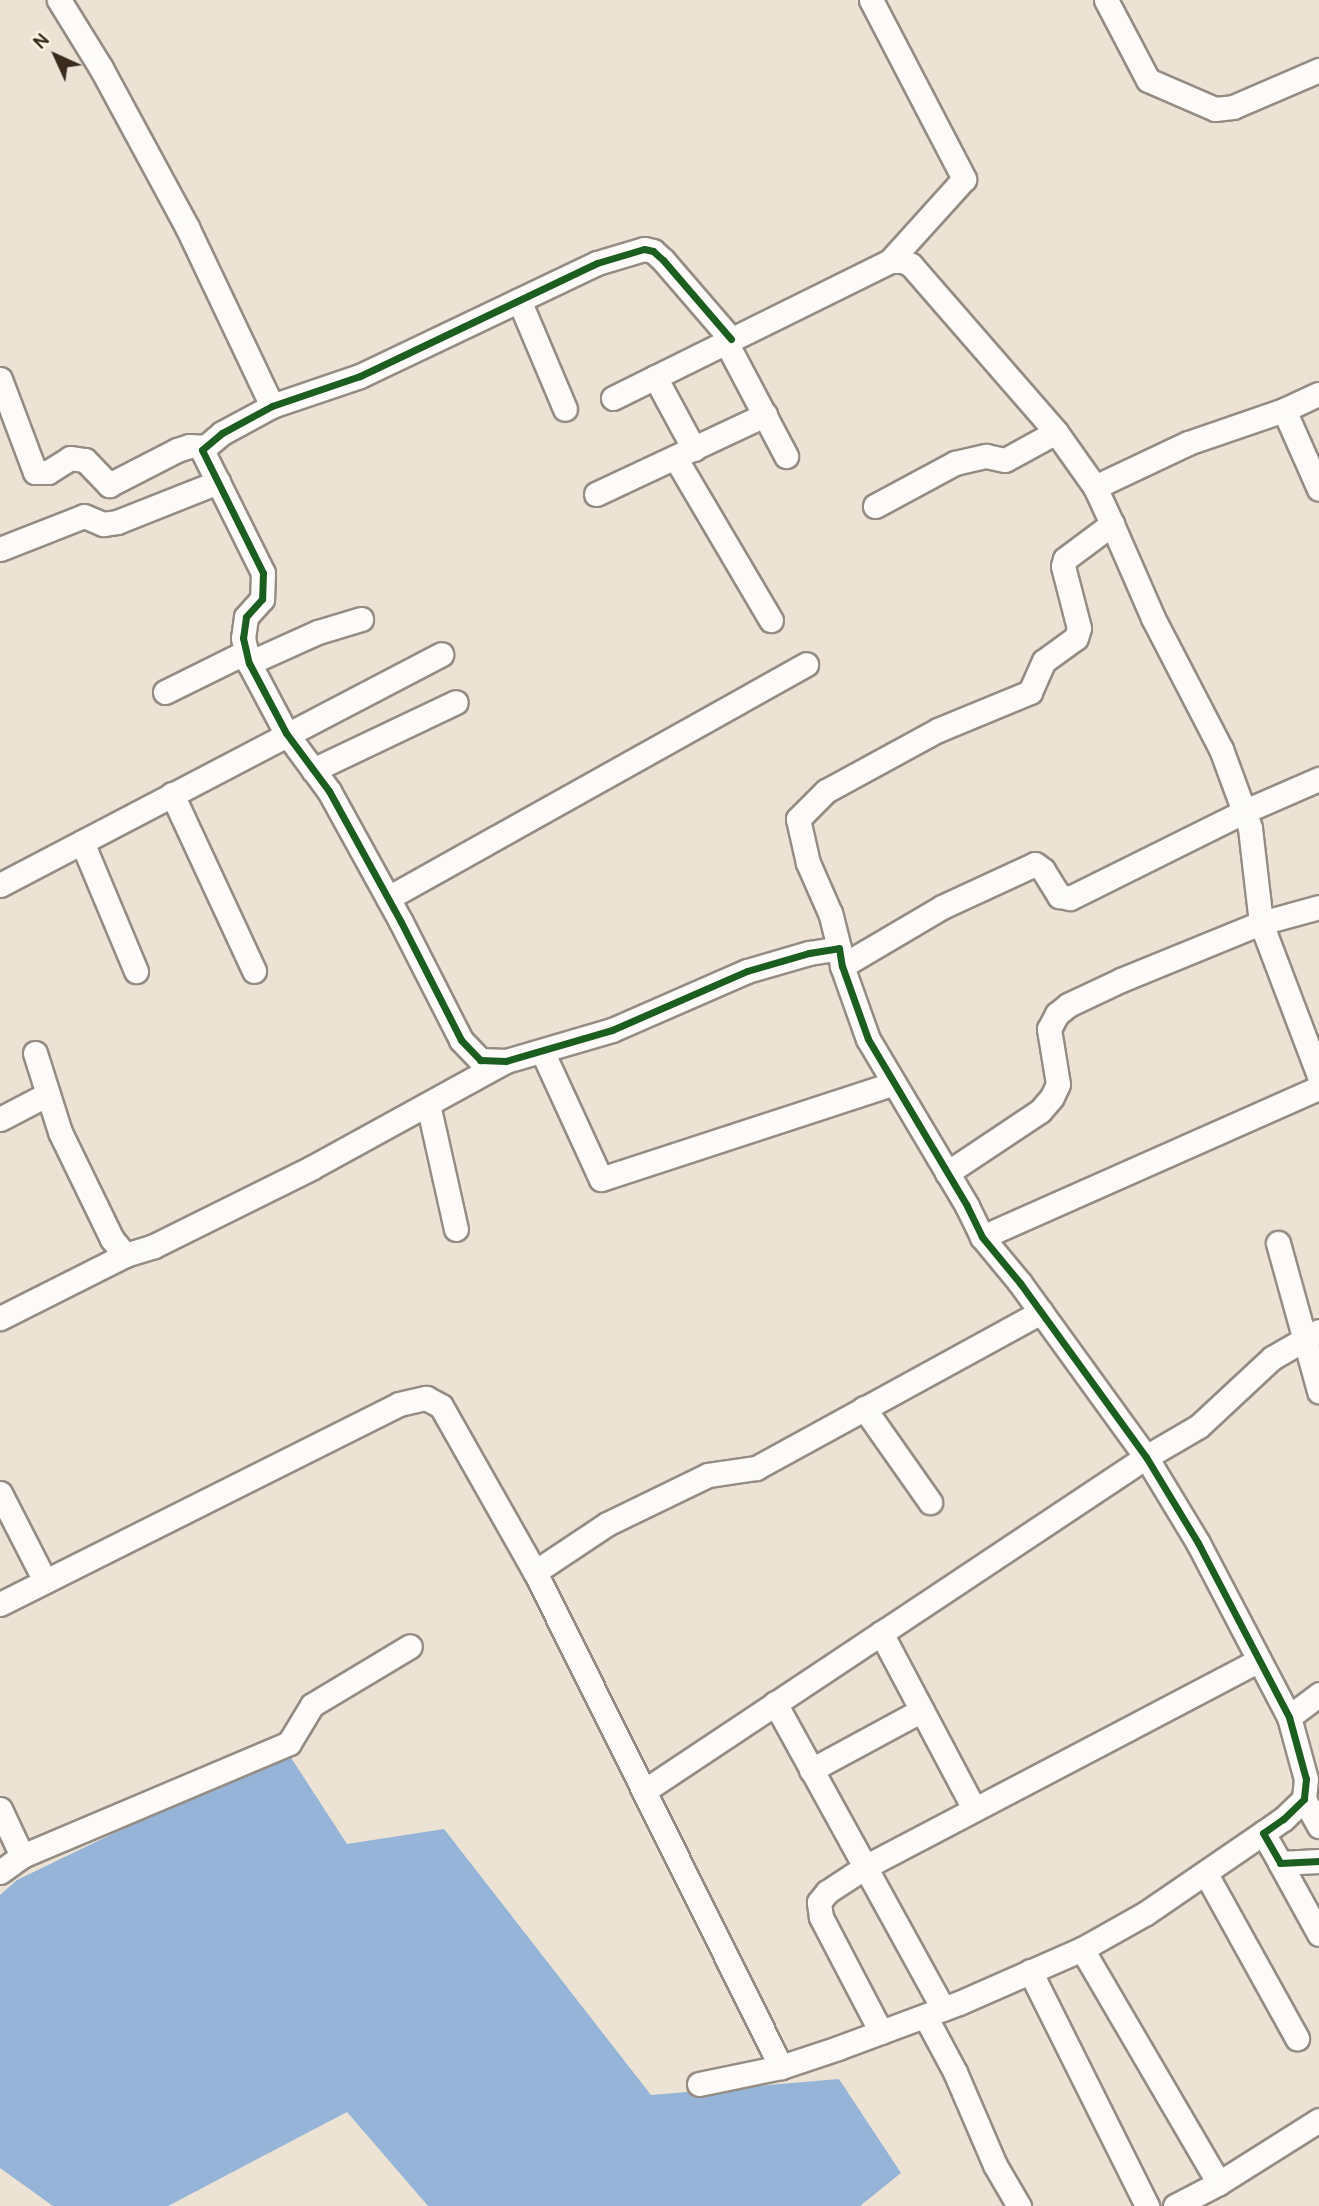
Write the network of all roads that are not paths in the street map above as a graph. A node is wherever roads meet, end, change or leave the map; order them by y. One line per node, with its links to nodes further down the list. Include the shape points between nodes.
1 (59, 0): 12 (street, via 187,227)
2 (870, 0): 5 (street, via 964,179)
3 (1107, 0): 4 (street, via 1148,80 1215,109 1233,107)
4 (1319, 70)
5 (890, 261): 7 (street); 16 (street, via 911,265)
6 (519, 300): 7 (street, via 597,263 644,249 663,260); 12 (street, via 360,376); 13 (street)
7 (729, 340): 8 (street); 15 (street)
8 (655, 377): 11 (street); 18 (street)
9 (0, 379): 17 (street, via 35,472 48,472 71,458 85,460 108,485 177,450)
10 (1319, 394): 14 (street)
11 (613, 398)
12 (271, 406): 17 (street)
13 (565, 409)
14 (1284, 410): 21 (street, via 1188,443); 22 (street)
15 (765, 415): 18 (street); 19 (street)
16 (1056, 432): 21 (street); 24 (street, via 1005,460 986,456 956,463)
17 (206, 447): 20 (street, via 202,450)
18 (685, 454): 23 (street); 28 (street)
19 (786, 456)
20 (218, 482): 26 (street, via 117,522 103,524 84,516); 30 (street, via 263,573 262,599 246,617 243,638)
21 (1095, 486): 25 (street)
22 (1319, 489)
23 (596, 494)
24 (875, 506)
25 (1112, 524): 38 (street, via 1153,618 1220,749); 44 (street, via 1065,559 1079,628 1076,638 1044,661 1030,692 938,730 826,791 798,818 808,863 830,913)
26 (0, 549)
27 (361, 619): 30 (street)
28 (771, 620)
29 (441, 654): 34 (street)
30 (247, 658): 32 (street); 34 (street)
31 (806, 664): 41 (street)
32 (165, 692)
33 (456, 702): 35 (street)
34 (286, 733): 35 (street); 37 (street)
35 (313, 769): 41 (street)
36 (1319, 779): 38 (street)
37 (172, 794): 39 (street); 46 (street)
38 (1243, 812): 43 (street, via 1250,828); 44 (street, via 1070,898 1059,896 1035,864)
39 (82, 842): 40 (street); 45 (street)
40 (0, 885)
41 (388, 898): 49 (street, via 461,1040 480,1060)
42 (1319, 906): 43 (street)
43 (1261, 923): 50 (street); 56 (street, via 1121,980 1056,1014 1049,1029 1058,1084 1052,1097 1040,1111)
44 (841, 957): 47 (street, via 809,953 747,971 612,1030); 51 (street, via 868,1039)
45 (136, 971)
46 (254, 971)
47 (542, 1051): 49 (street); 51 (street, via 601,1179)
48 (34, 1053): 53 (street)
49 (506, 1061): 54 (street)
50 (1319, 1076)
51 (894, 1083): 56 (street)
52 (1319, 1088): 58 (street)
53 (48, 1094): 55 (street); 60 (street, via 76,1167 112,1239)
54 (428, 1104): 57 (street); 60 (street, via 311,1168 154,1246)
55 (0, 1119)
56 (947, 1172): 58 (street)
57 (456, 1229)
58 (982, 1237): 61 (street)
59 (1278, 1243): 63 (street)
60 (125, 1255): 62 (street)
61 (1041, 1312): 65 (street); 66 (street)
62 (0, 1318)
63 (1311, 1336): 64 (street); 66 (street, via 1272,1358 1199,1426)
64 (1319, 1391)
65 (864, 1408): 68 (street); 69 (street, via 757,1468 708,1475 607,1524)
66 (1146, 1457): 72 (street); 74 (street, via 1198,1543)
67 (0, 1493): 70 (street)
68 (930, 1502)
69 (535, 1572): 70 (street, via 451,1420 441,1406 426,1398 399,1405); 80 (street)
70 (45, 1581): 71 (street)
71 (0, 1604)
72 (881, 1633): 76 (street); 77 (street)
73 (411, 1646): 86 (street, via 312,1705 289,1742)
74 (1259, 1660): 78 (street); 83 (street)
75 (1319, 1694): 78 (street)
76 (775, 1703): 79 (street); 80 (street)
77 (922, 1710): 79 (street); 83 (street)
78 (1289, 1717): 81 (street, via 1306,1779)
79 (811, 1770): 89 (street)
80 (644, 1791): 98 (street)
81 (1304, 1799): 84 (street); 85 (street)
82 (0, 1809): 86 (street)
83 (974, 1809): 89 (street)
84 (1319, 1826)
85 (1264, 1833): 88 (street); 91 (street)
86 (22, 1856): 90 (street)
87 (1319, 1861): 88 (street)
88 (1280, 1863): 92 (street)
89 (864, 1867): 95 (street); 96 (street, via 819,1902 821,1917)
90 (0, 1872)
91 (1206, 1874): 93 (street); 97 (street)
92 (1319, 1934)
93 (1082, 1949): 94 (street); 101 (street)
94 (1030, 1971): 95 (street); 103 (street)
95 (934, 2013): 96 (street); 102 (street, via 995,2165)
96 (881, 2032): 98 (street)
97 (1297, 2038)
98 (781, 2067): 99 (street)
99 (699, 2084)
100 (1319, 2120): 101 (street)
101 (1219, 2183): 104 (street)
102 (1019, 2206)
103 (1147, 2206)
104 (1175, 2206)

